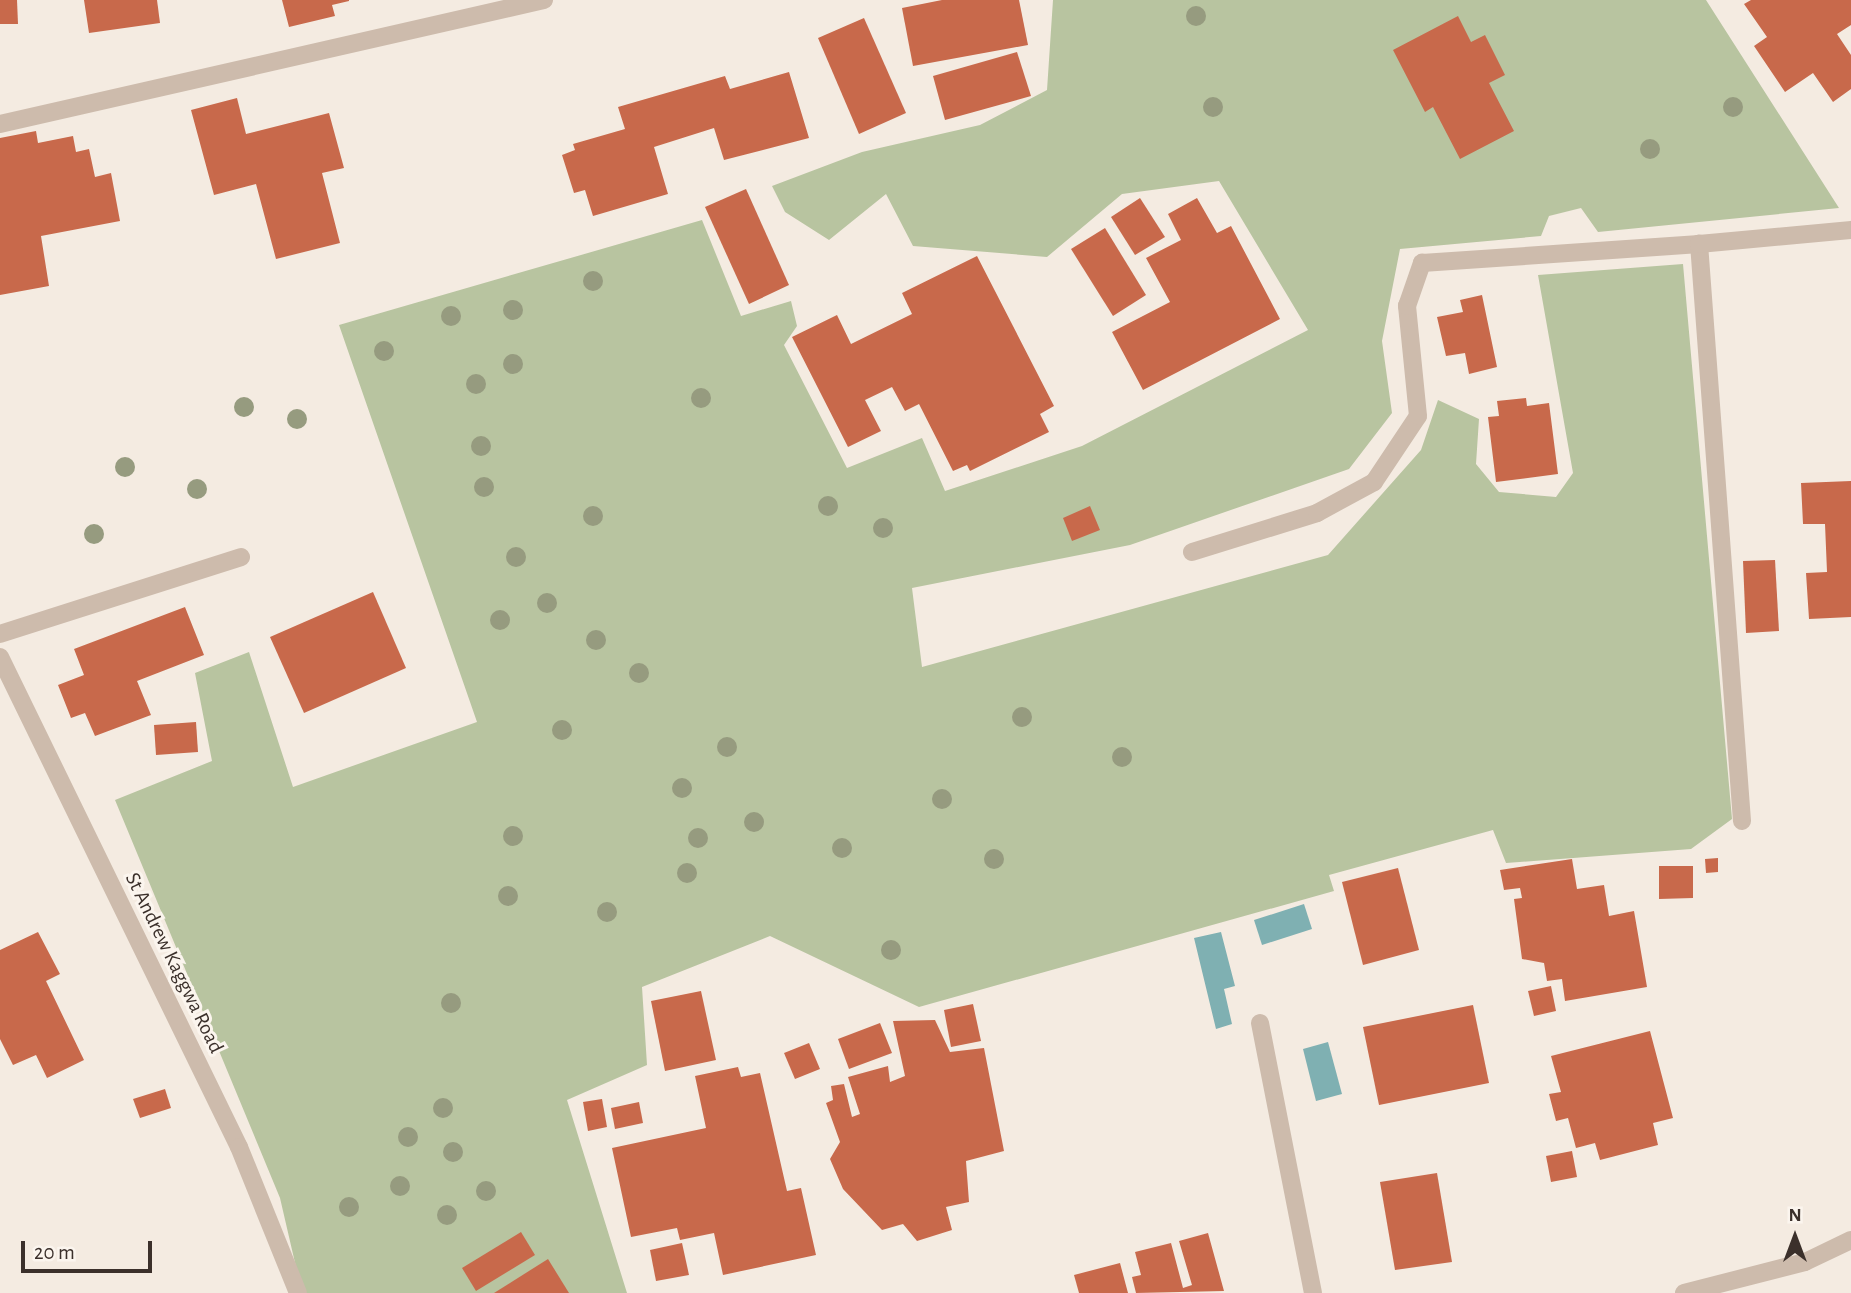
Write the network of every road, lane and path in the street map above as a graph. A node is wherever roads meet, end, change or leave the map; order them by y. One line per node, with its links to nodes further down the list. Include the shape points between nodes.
1 (544, 0): 2 (street)
2 (0, 124)
3 (1851, 230): 4 (street)
4 (1699, 243): 5 (street, via 1422,263 1407,306 1418,416 1374,482 1317,513); 9 (street)
5 (1192, 552)
6 (241, 557): 7 (street)
7 (0, 634)
8 (0, 657): 12 (street, St Andrew Kaggwa Road, via 239,1147)
9 (1742, 821)
10 (1260, 1023): 13 (street)
11 (1851, 1240): 14 (street, via 1805,1262)
12 (298, 1293)
13 (1313, 1293)
14 (1684, 1293)

